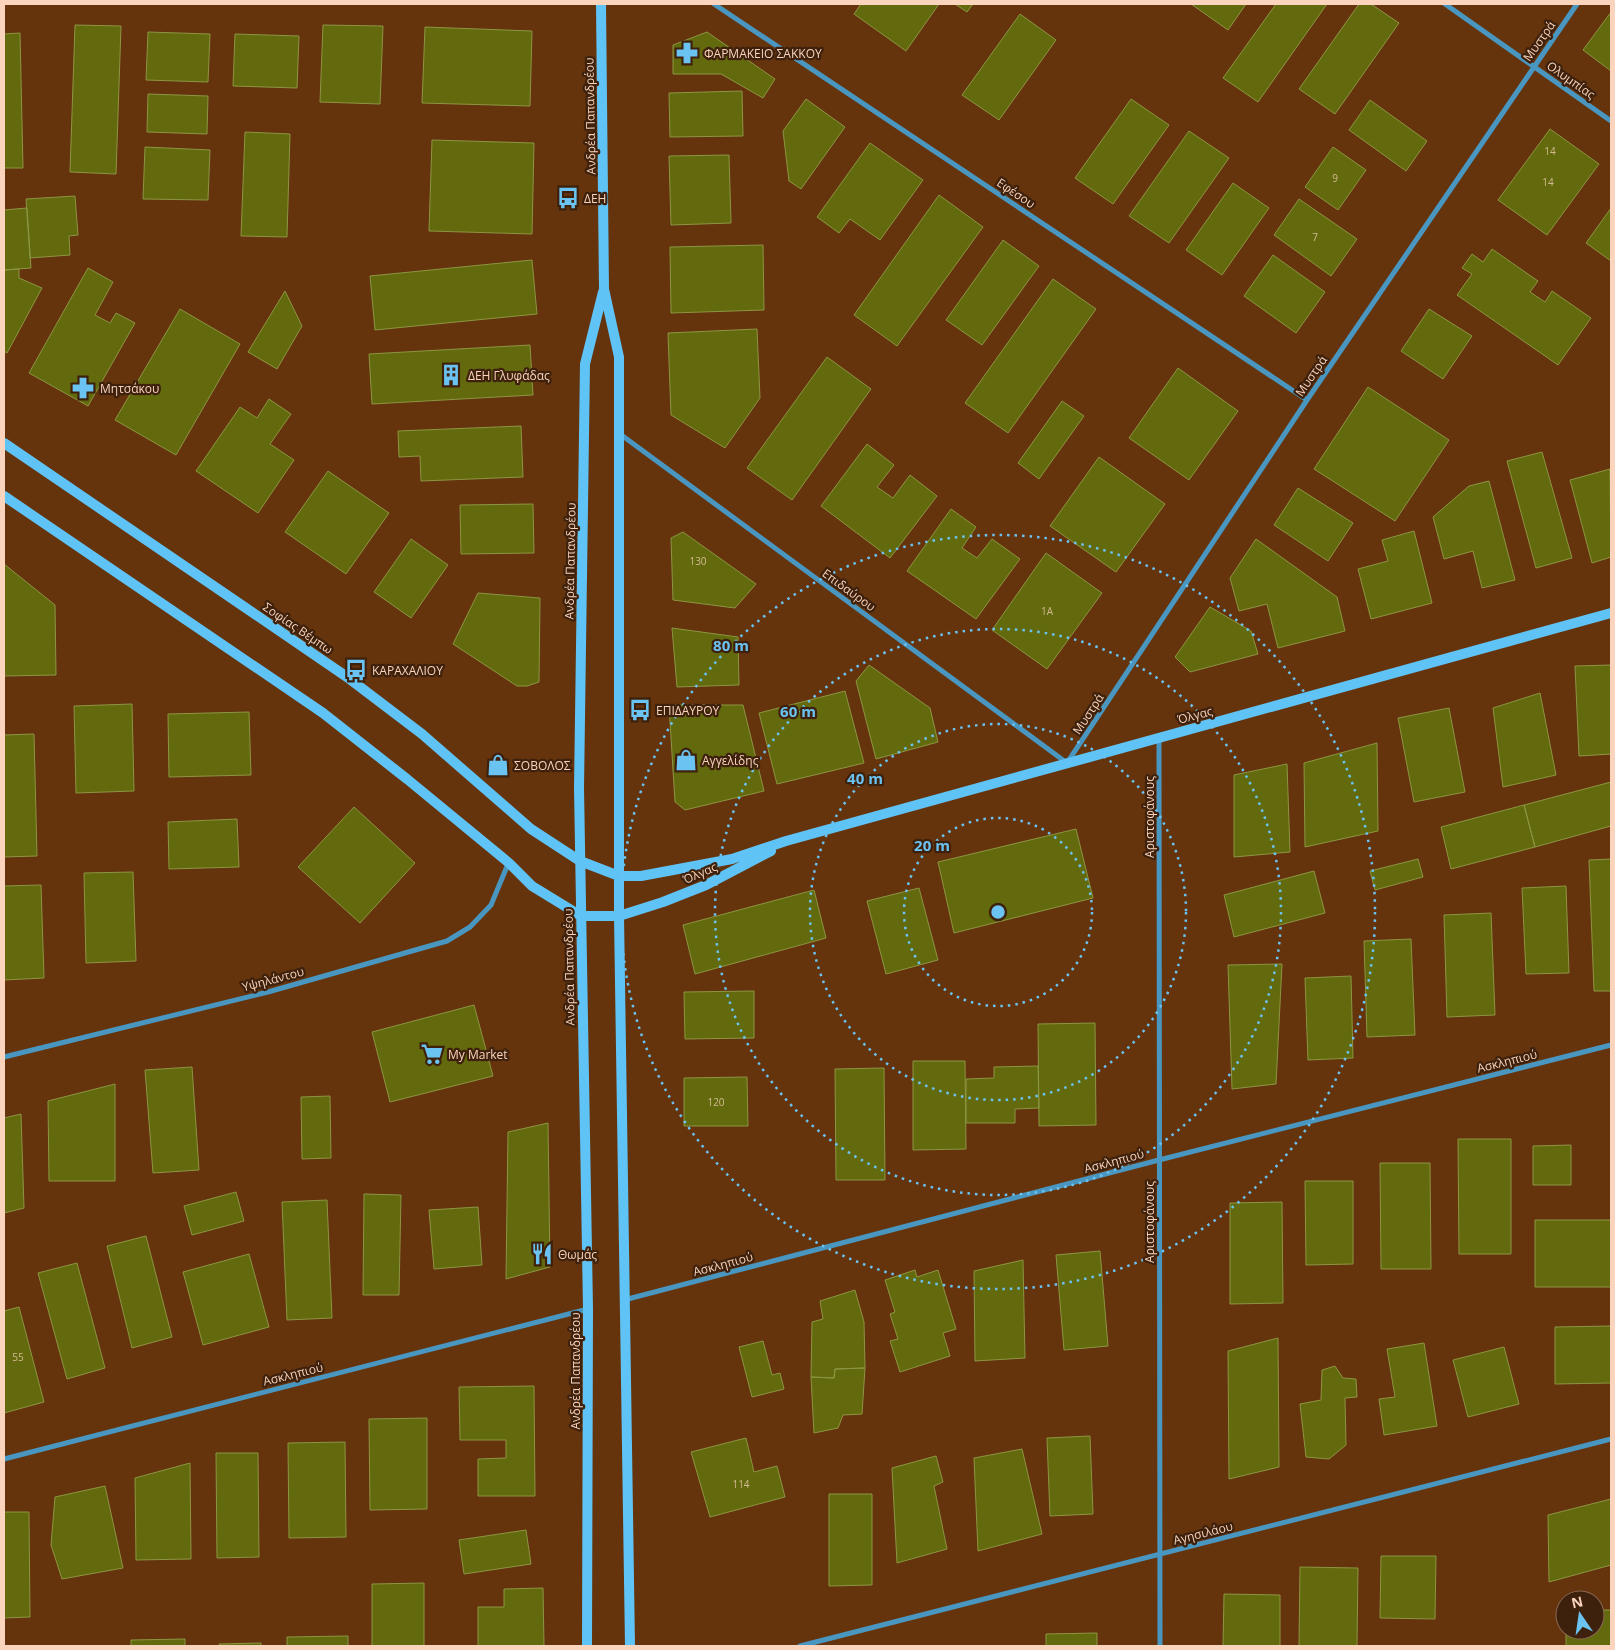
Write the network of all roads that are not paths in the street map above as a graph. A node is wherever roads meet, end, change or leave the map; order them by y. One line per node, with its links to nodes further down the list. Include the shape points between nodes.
1 (601, 4): 7 (main road, Ανδρέα Παπανδρέου)
2 (714, 4): 8 (street, Εφέσου)
3 (1445, 4): 5 (street, Ολυμπίας)
4 (1577, 4): 5 (street, Μυστρά)
5 (1534, 66): 6 (street, Ολυμπίας); 8 (street, Μυστρά)
6 (1611, 121)
7 (604, 289): 9 (main road, Ανδρέα Παπανδρέου, via 619,357); 16 (main road, Ανδρέα Παπανδρέου, via 585,364 578,788)
8 (1307, 400): 14 (street, Μυστρά)
9 (619, 434): 14 (street, Επιδαύρου); 18 (main road, Ανδρέα Παπανδρέου)
10 (4, 443): 16 (main road, Σοφίας Βέμπω, via 347,676 422,734 531,830)
11 (4, 496): 17 (main road, via 323,713)
12 (1611, 613): 13 (main road, Όλγας)
13 (1159, 738): 14 (main road, Όλγας); 23 (street, Αριστοφάνους)
14 (1067, 763): 15 (main road, Όλγας)
15 (786, 842): 18 (main road, Όλγας, via 732,859 641,876); 20 (main road, Όλγας, via 706,885)
16 (580, 861): 18 (main road, Σοφίας Βέμπω); 19 (main road, Ανδρέα Παπανδρέου)
17 (509, 863): 19 (main road, via 532,886); 22 (street, Υψηλάντου, via 492,905 470,927 447,941 268,992)
18 (619, 876): 20 (main road, Ανδρέα Παπανδρέου)
19 (581, 916): 20 (main road); 25 (main road, Ανδρέα Παπανδρέου)
20 (619, 916): 24 (main road, Ανδρέα Παπανδρέου)
21 (1611, 1045): 23 (street, Ασκληπιού)
22 (4, 1057)
23 (1159, 1160): 24 (street, Ασκληπιού); 28 (street, Αριστοφάνους)
24 (624, 1300): 30 (main road, Ανδρέα Παπανδρέου)
25 (588, 1309): 27 (street, Ασκληπιού); 29 (main road, Ανδρέα Παπανδρέου)
26 (1611, 1439): 28 (street, Αγησιλάου)
27 (4, 1459)
28 (1160, 1554): 31 (street, Αγησιλάου); 32 (street, Αριστοφάνους)
29 (587, 1646)
30 (630, 1646)
31 (800, 1646)
32 (1160, 1646)

